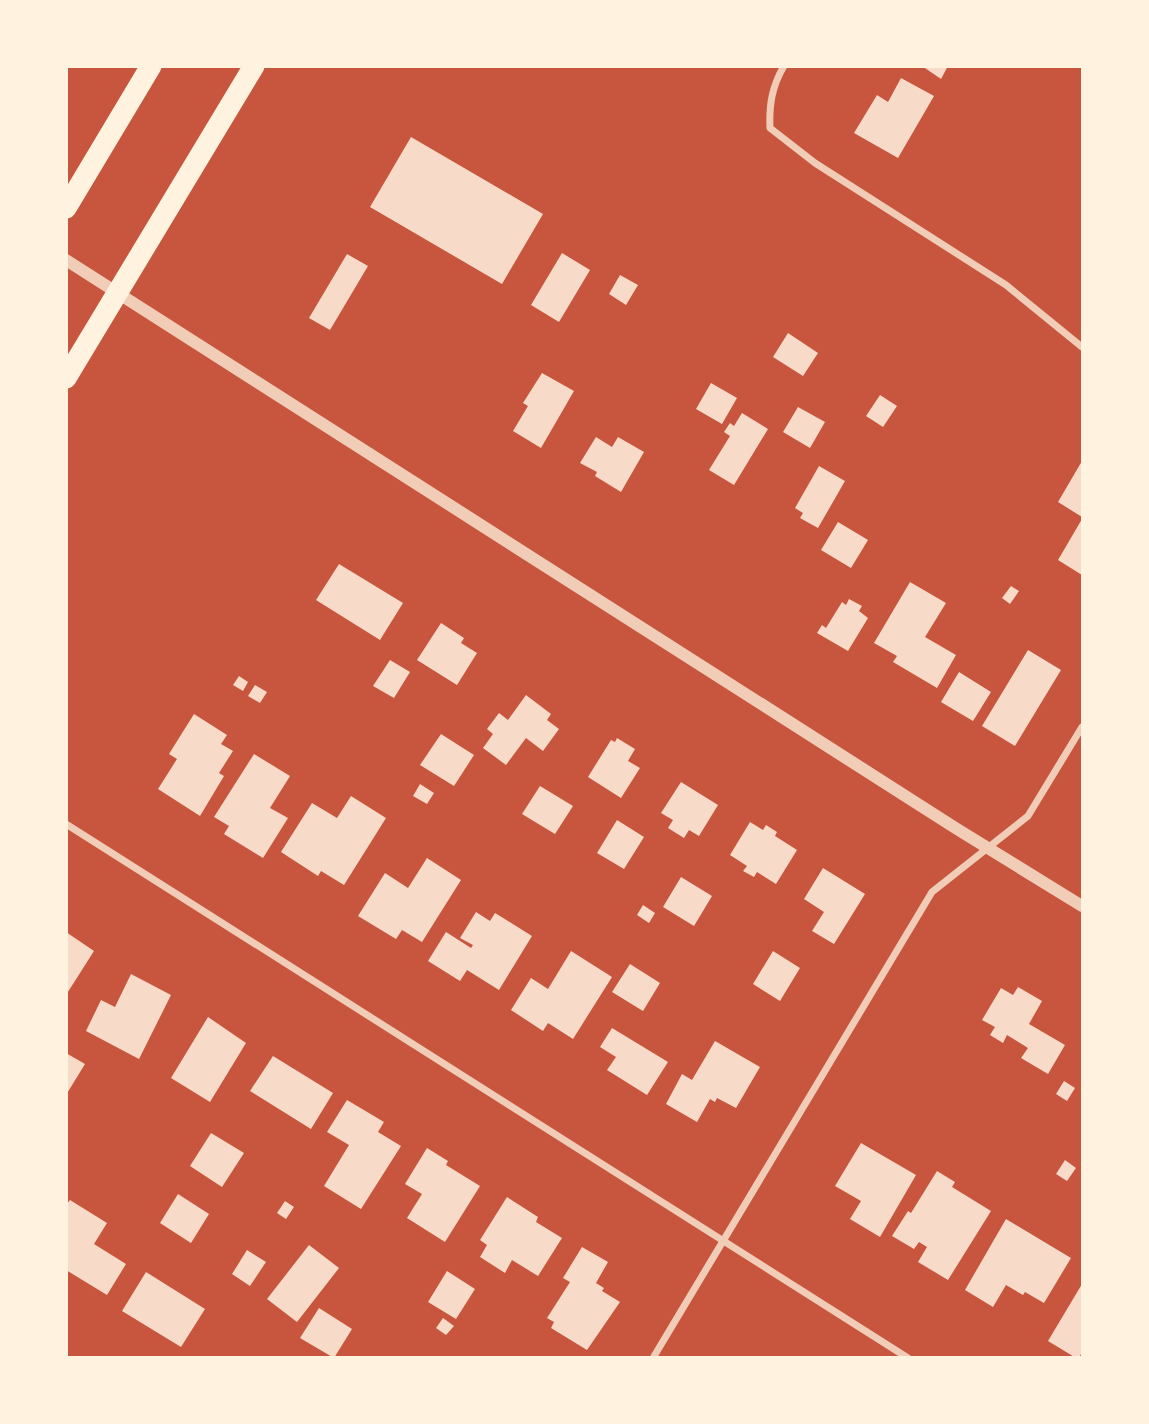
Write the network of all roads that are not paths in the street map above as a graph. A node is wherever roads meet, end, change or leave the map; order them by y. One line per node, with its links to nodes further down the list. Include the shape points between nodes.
1 (150, 66): 4 (highway)
2 (254, 66): 7 (highway)
3 (784, 66): 6 (street, via 769,103 770,128 814,163 1006,285)
4 (66, 208)
5 (66, 260): 10 (street)
6 (1083, 347)
7 (66, 378)
8 (1083, 727): 10 (street, via 1028,816)
9 (66, 824): 12 (street)
10 (988, 847): 11 (street); 12 (street, via 932,892)
11 (1083, 906)
12 (723, 1240): 13 (street); 14 (street)
13 (653, 1357)
14 (908, 1357)

